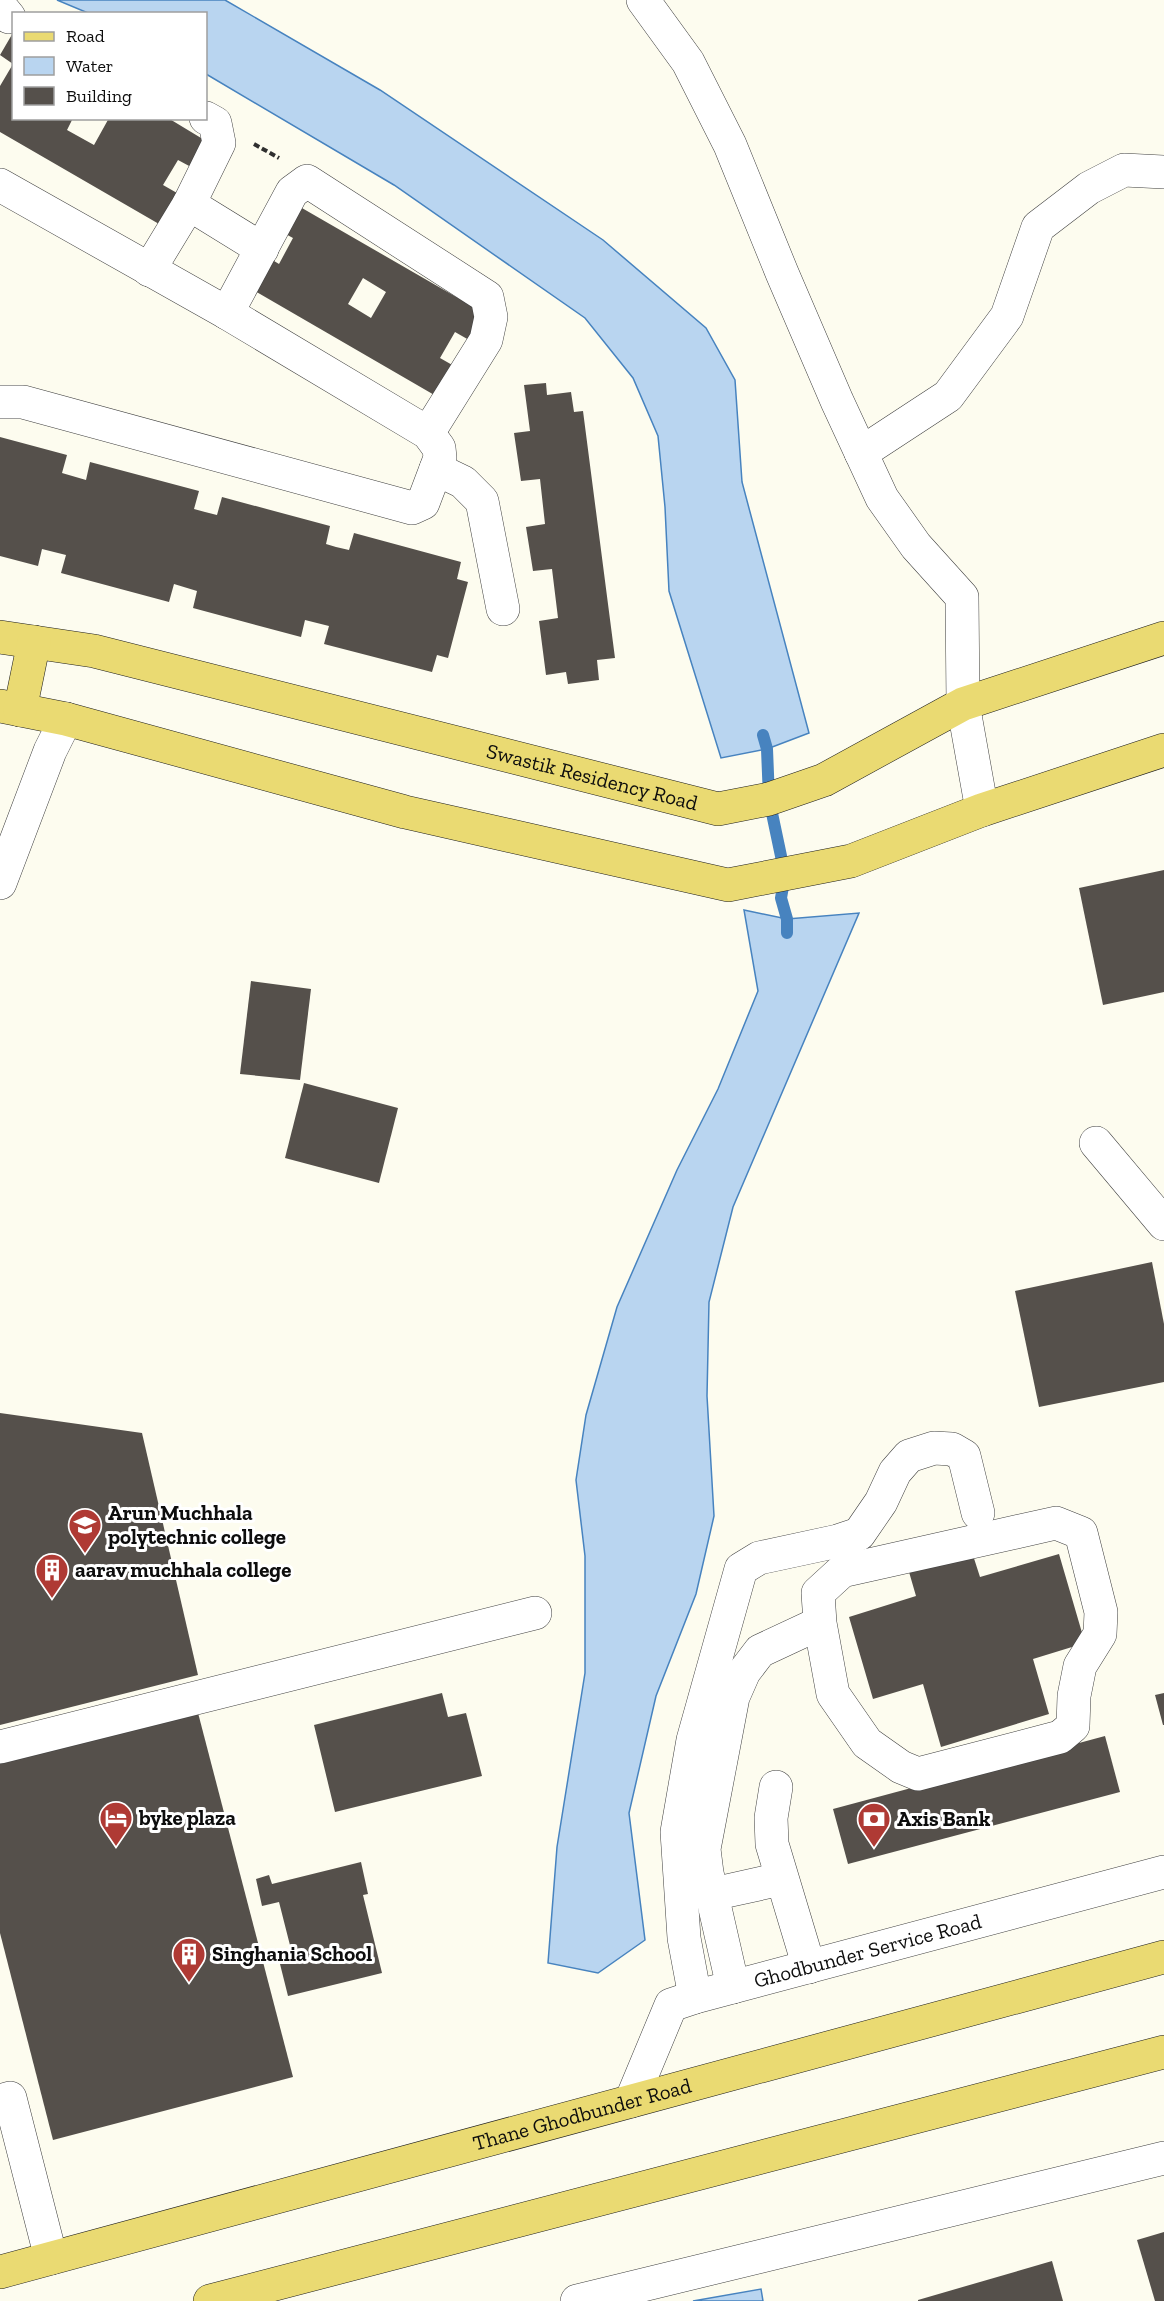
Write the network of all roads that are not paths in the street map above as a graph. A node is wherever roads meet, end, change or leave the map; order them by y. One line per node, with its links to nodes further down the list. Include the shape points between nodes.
1 (643, 0): 11 (street, via 688,62 730,145)
2 (210, 120): 5 (street, via 219,143)
3 (1164, 172): 11 (street, via 1124,170 1089,188 1038,227 1006,316 948,396)
4 (0, 185): 7 (street)
5 (189, 204): 6 (street); 7 (street)
6 (262, 249): 8 (street); 10 (street, via 292,192 307,181 487,297 491,316 486,340)
7 (149, 270): 8 (street)
8 (227, 313): 10 (street)
9 (0, 402): 12 (street, via 23,402 412,508 423,503)
10 (428, 433): 12 (street, via 439,448)
11 (861, 453): 17 (street, via 882,498 916,546 962,597)
12 (436, 469): 13 (street, via 464,482 482,501)
13 (503, 609)
14 (0, 637): 16 (main road, Swastik Residency Road)
15 (1164, 638): 17 (main road, Swastik Residency Road)
16 (34, 642): 17 (main road, Swastik Residency Road, via 94,651 718,809 768,799 824,780); 18 (main road)
17 (963, 704): 21 (street)
18 (10, 708): 19 (main road)
19 (66, 718): 21 (main road, via 405,812 728,885 851,861); 22 (street)
20 (1164, 750): 21 (main road)
21 (982, 810)
22 (0, 883)
23 (1096, 1143): 24 (street)
24 (1164, 1224)
25 (978, 1514): 36 (street, via 964,1456 952,1449 934,1448 909,1456 895,1472 859,1534 759,1558 741,1569 693,1740 677,1832 684,1938)
26 (535, 1613): 28 (street)
27 (820, 1623): 27 (street, via 818,1593 842,1571 1056,1523 1081,1533 1101,1612 1100,1634 1080,1666 1073,1726 1060,1737 918,1773 901,1767 867,1743 833,1694); 32 (street, via 760,1651 744,1671 733,1697 704,1849)
28 (0, 1747)
29 (776, 1787): 31 (street, via 772,1844)
30 (1164, 1872): 34 (street, Ghodbunder Service Road)
31 (781, 1880): 32 (street); 34 (street)
32 (713, 1894): 35 (street)
33 (1164, 1957): 39 (main road, Thane Ghodbunder Road)
34 (808, 1967): 35 (street, Ghodbunder Service Road)
35 (733, 1987): 36 (street, Ghodbunder Service Road)
36 (695, 1997): 39 (street, Ghodbunder Service Road, via 671,2005)
37 (1164, 2052): 43 (main road)
38 (0, 2101): 41 (street, via 10,2098)
39 (631, 2101): 41 (main road, Thane Ghodbunder Road)
40 (1164, 2157): 44 (street)
41 (51, 2258): 42 (main road, Thane Ghodbunder Road)
42 (0, 2272)
43 (210, 2301)
44 (577, 2301)

